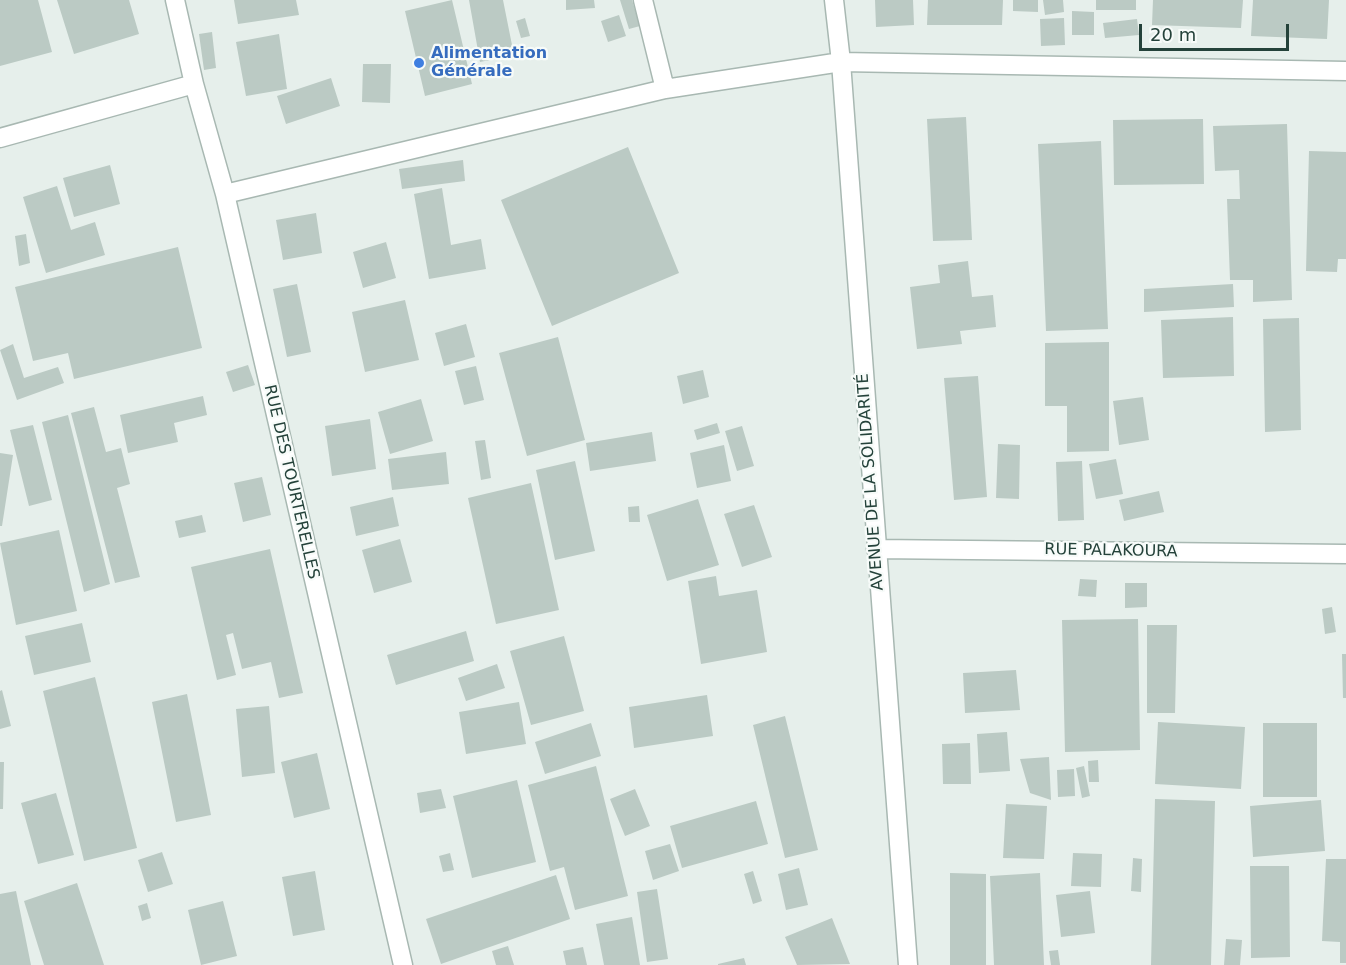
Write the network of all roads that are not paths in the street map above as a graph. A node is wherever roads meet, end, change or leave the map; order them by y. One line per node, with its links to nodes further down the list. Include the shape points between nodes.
1 (175, 0): 6 (street, RUE DES TOURTERELLES)
2 (643, 0): 7 (street)
3 (834, 0): 4 (street, AVENUE DE LA SOLIDARITÉ)
4 (841, 62): 5 (street); 7 (street); 10 (street, AVENUE DE LA SOLIDARITÉ)
5 (1346, 71)
6 (194, 84): 8 (street); 9 (street, RUE DES TOURTERELLES)
7 (664, 89): 9 (street)
8 (0, 138)
9 (225, 194): 12 (street, RUE DES TOURTERELLES)
10 (876, 549): 11 (street, RUE PALAKOURA); 13 (street, AVENUE DE LA SOLIDARITÉ)
11 (1346, 554)
12 (403, 965)
13 (908, 965)

